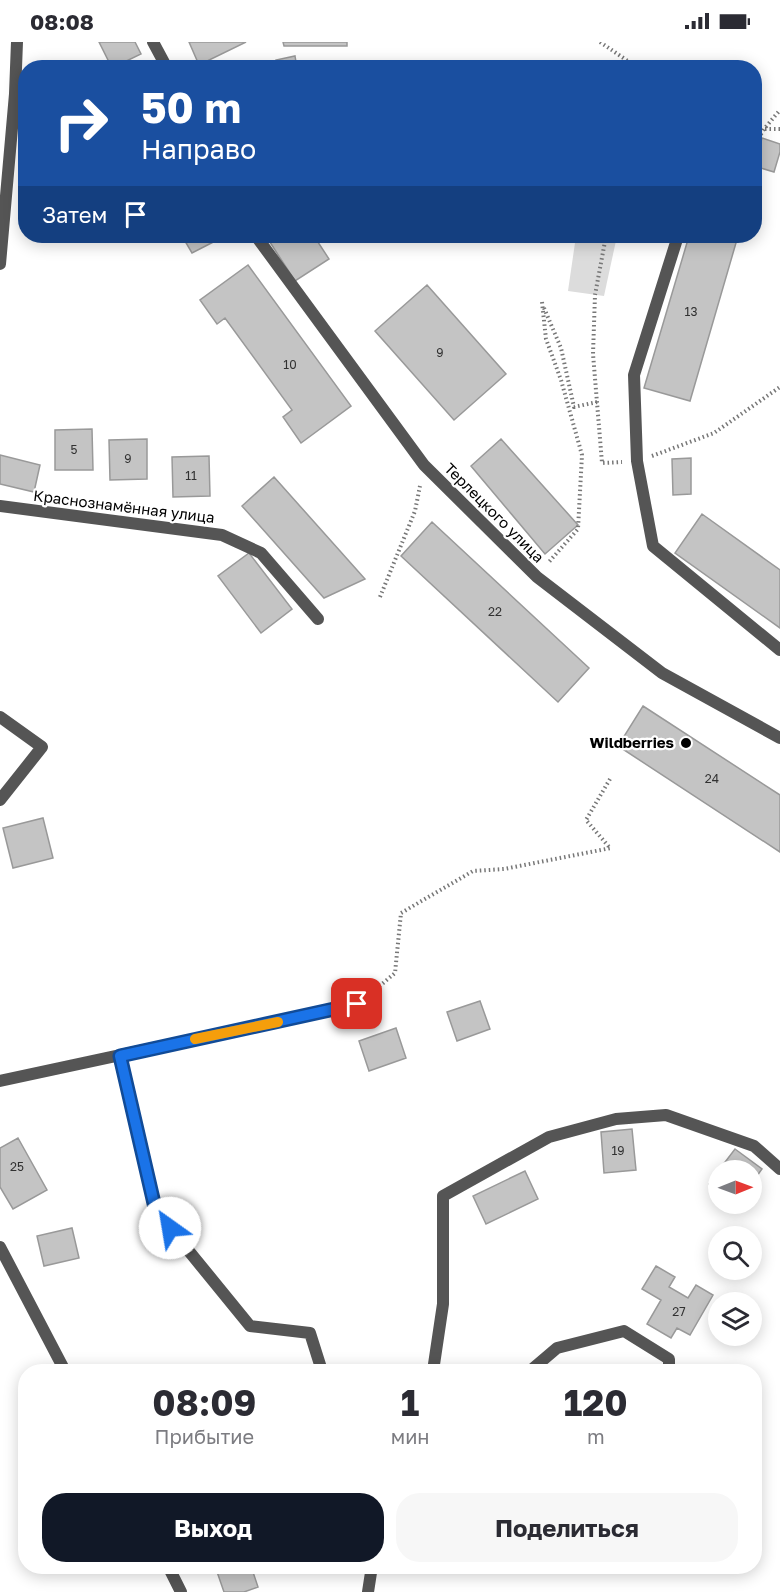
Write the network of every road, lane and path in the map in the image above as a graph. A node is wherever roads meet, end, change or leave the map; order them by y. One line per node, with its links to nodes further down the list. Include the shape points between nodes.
1 (16, 42): 13 (street)
2 (153, 42): 4 (street)
3 (600, 42): 5 (path)
4 (163, 60)
5 (626, 60)
6 (780, 110): 7 (path)
7 (764, 129): 8 (path); 9 (path)
8 (780, 129)
9 (762, 132)
10 (261, 243): 19 (street, Терлецкого улица, via 424,465)
11 (605, 243): 15 (path, via 596,295 593,354)
12 (676, 243): 16 (street, via 634,375)
13 (0, 264)
14 (780, 387): 16 (path, via 714,433)
15 (597, 402): 16 (path, via 602,463); 19 (path, via 573,407 561,348 542,302 546,339 582,454 578,529)
16 (638, 461): 22 (street, via 652,546)
17 (0, 506): 21 (street, Краснознамённая улица, via 222,535 261,553)
18 (416, 511): 20 (path)
19 (537, 577): 24 (street, Терлецкого улица, via 662,673)
20 (380, 597)
21 (318, 619)
22 (780, 650)
23 (0, 717): 26 (street, via 42,747)
24 (780, 738)
25 (610, 779): 27 (path, via 585,820 611,848 504,869 473,871 401,913 395,973)
26 (0, 800)
27 (357, 1004): 28 (street)
28 (120, 1056): 29 (street); 33 (street, via 156,1212 250,1326 310,1333)
29 (0, 1081)
30 (780, 1169): 34 (street, via 754,1146 666,1115 616,1119 549,1137 443,1196 443,1304)
31 (0, 1247): 32 (street)
32 (61, 1364)
33 (320, 1364)
34 (434, 1364)
35 (538, 1364): 36 (street, via 557,1348 624,1331 669,1359)
36 (669, 1364)
37 (172, 1574): 40 (street)
38 (375, 1574): 39 (street)
39 (369, 1588)
40 (181, 1592)

